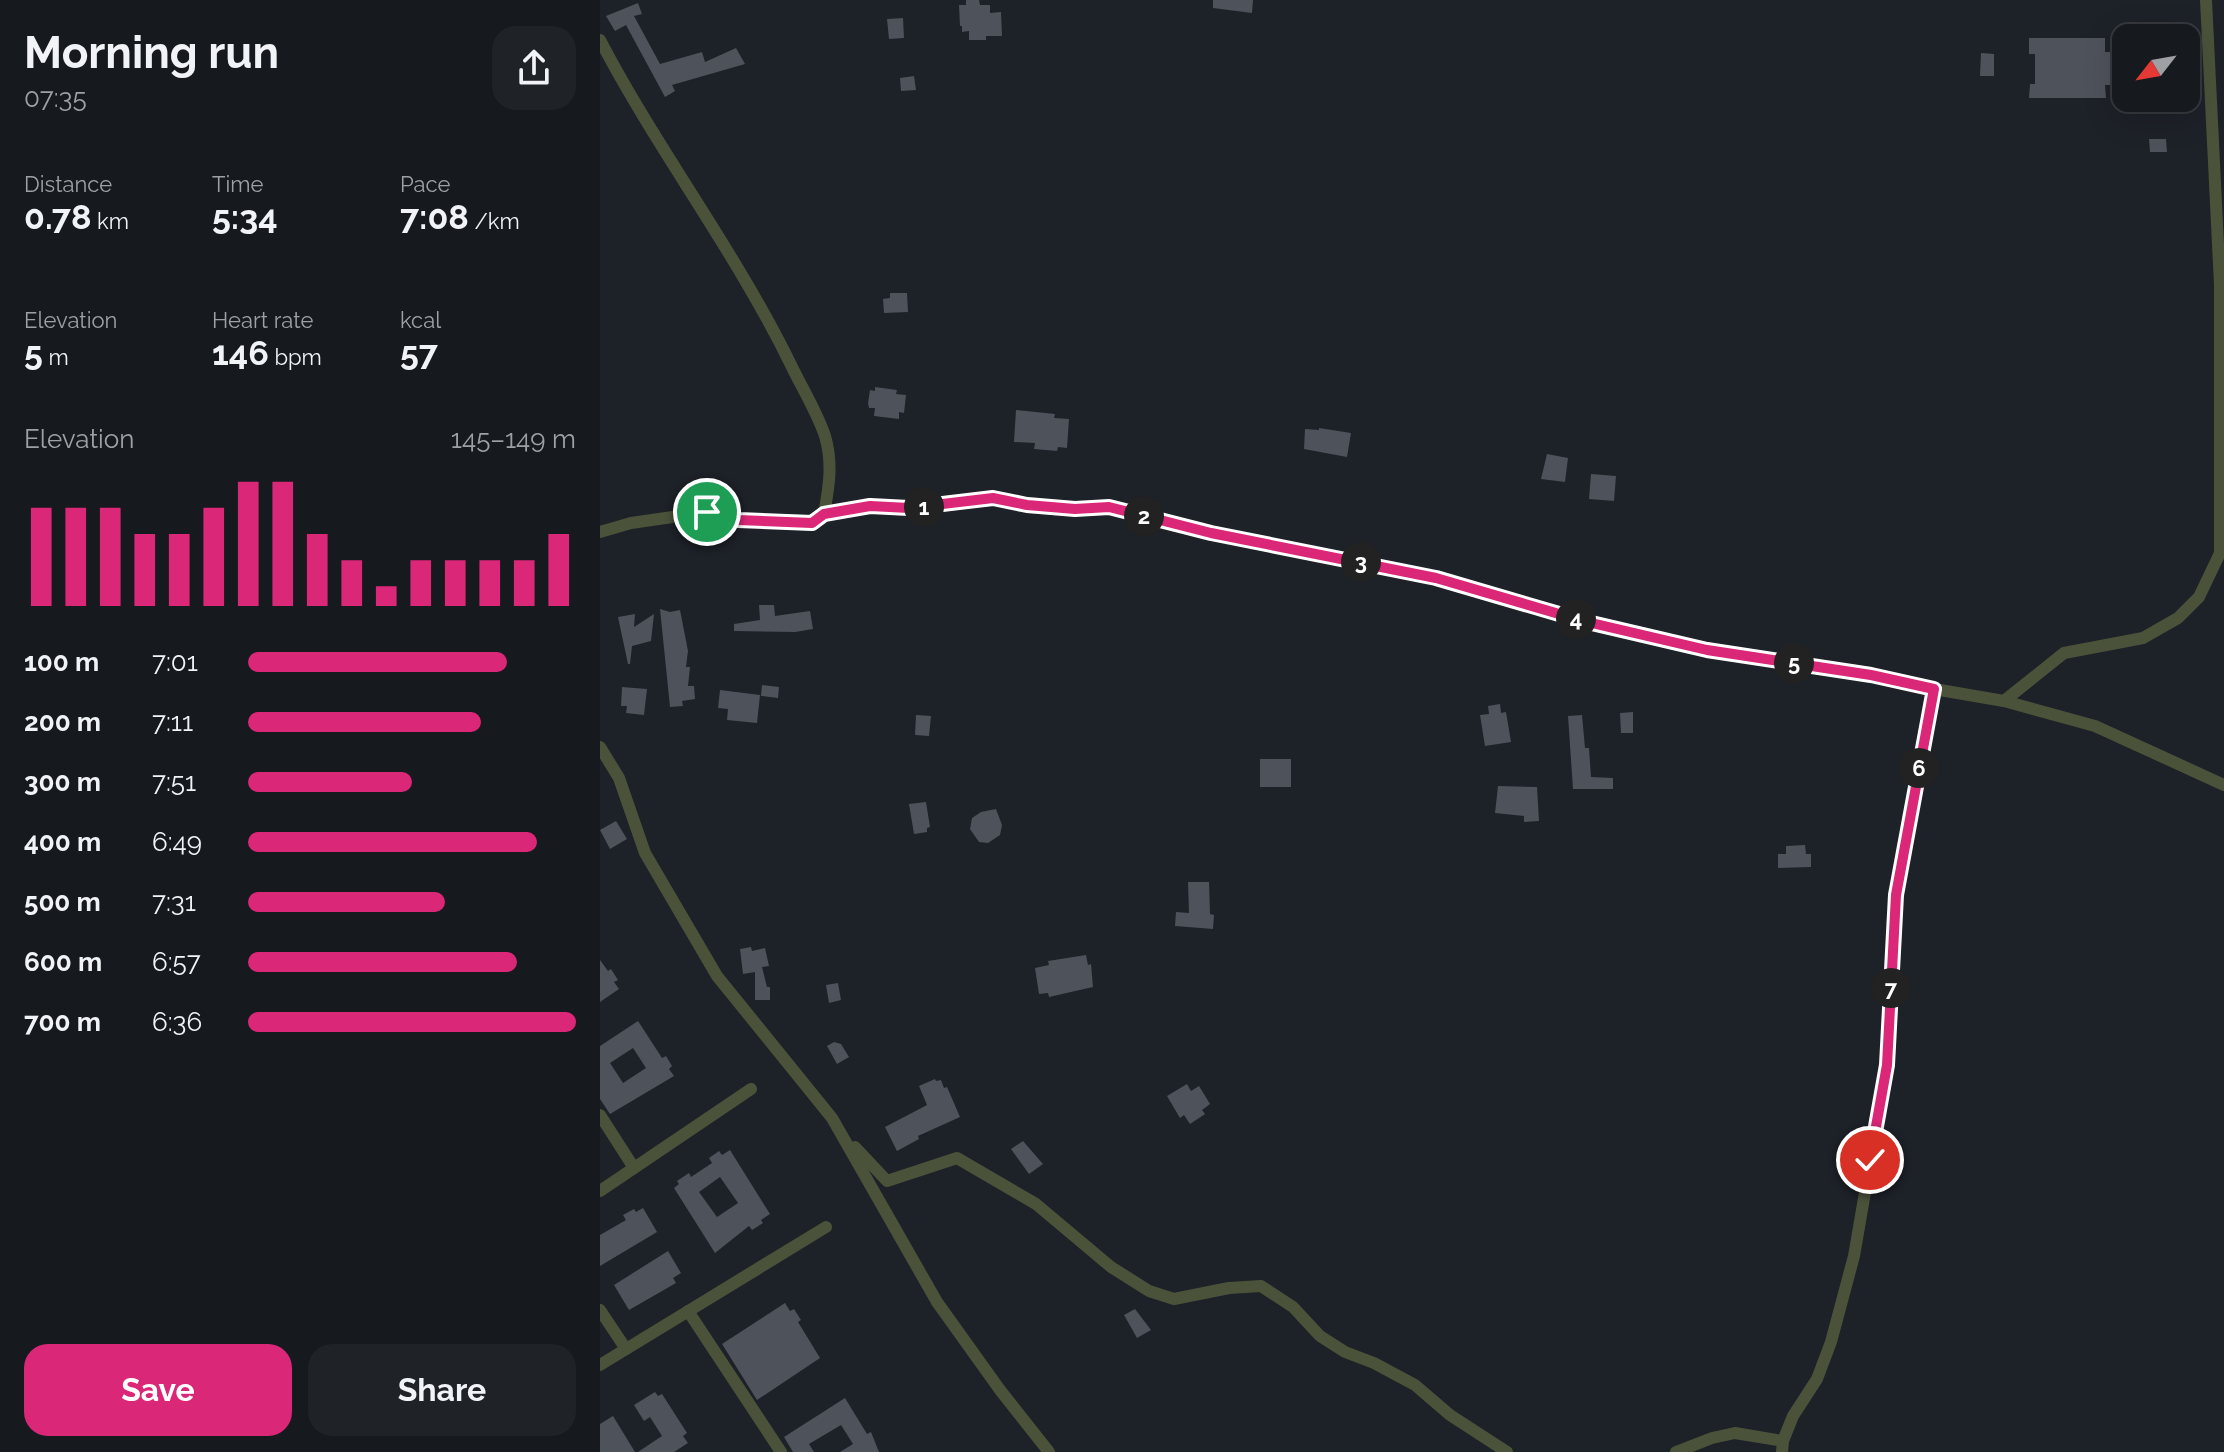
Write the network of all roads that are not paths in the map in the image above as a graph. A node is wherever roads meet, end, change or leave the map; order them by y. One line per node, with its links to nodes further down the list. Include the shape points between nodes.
1 (2206, 0): 6 (street, via 2220,285 2220,553 2199,597 2178,618 2143,638 2064,653)
2 (600, 40): 3 (street, via 771,323 825,436 832,473)
3 (824, 514): 4 (street, via 812,523 738,520 707,512); 5 (street, via 993,498 1075,509 1109,507 1436,578 1707,650)
4 (600, 532)
5 (1934, 689): 6 (street); 19 (street, via 1896,895 1887,1065 1854,1256 1831,1342)
6 (2004, 701): 8 (street, via 2095,726)
7 (600, 747): 11 (street, via 619,778 645,853 717,976)
8 (2224, 785)
9 (751, 1089): 12 (street)
10 (600, 1115): 12 (street)
11 (832, 1118): 21 (street, via 937,1302); 22 (street, via 887,1181 957,1158 1036,1204 1111,1267 1149,1291 1174,1299 1261,1286 1293,1307 1320,1336 1415,1385)
12 (634, 1168): 13 (street)
13 (600, 1191)
14 (826, 1227): 16 (street)
15 (600, 1310): 17 (street)
16 (688, 1311): 17 (street); 20 (street)
17 (626, 1349): 18 (street)
18 (600, 1365)
19 (1783, 1447): 23 (street, via 1735,1433)
20 (781, 1452)
21 (1049, 1452)
22 (1507, 1452)
23 (1676, 1452)

